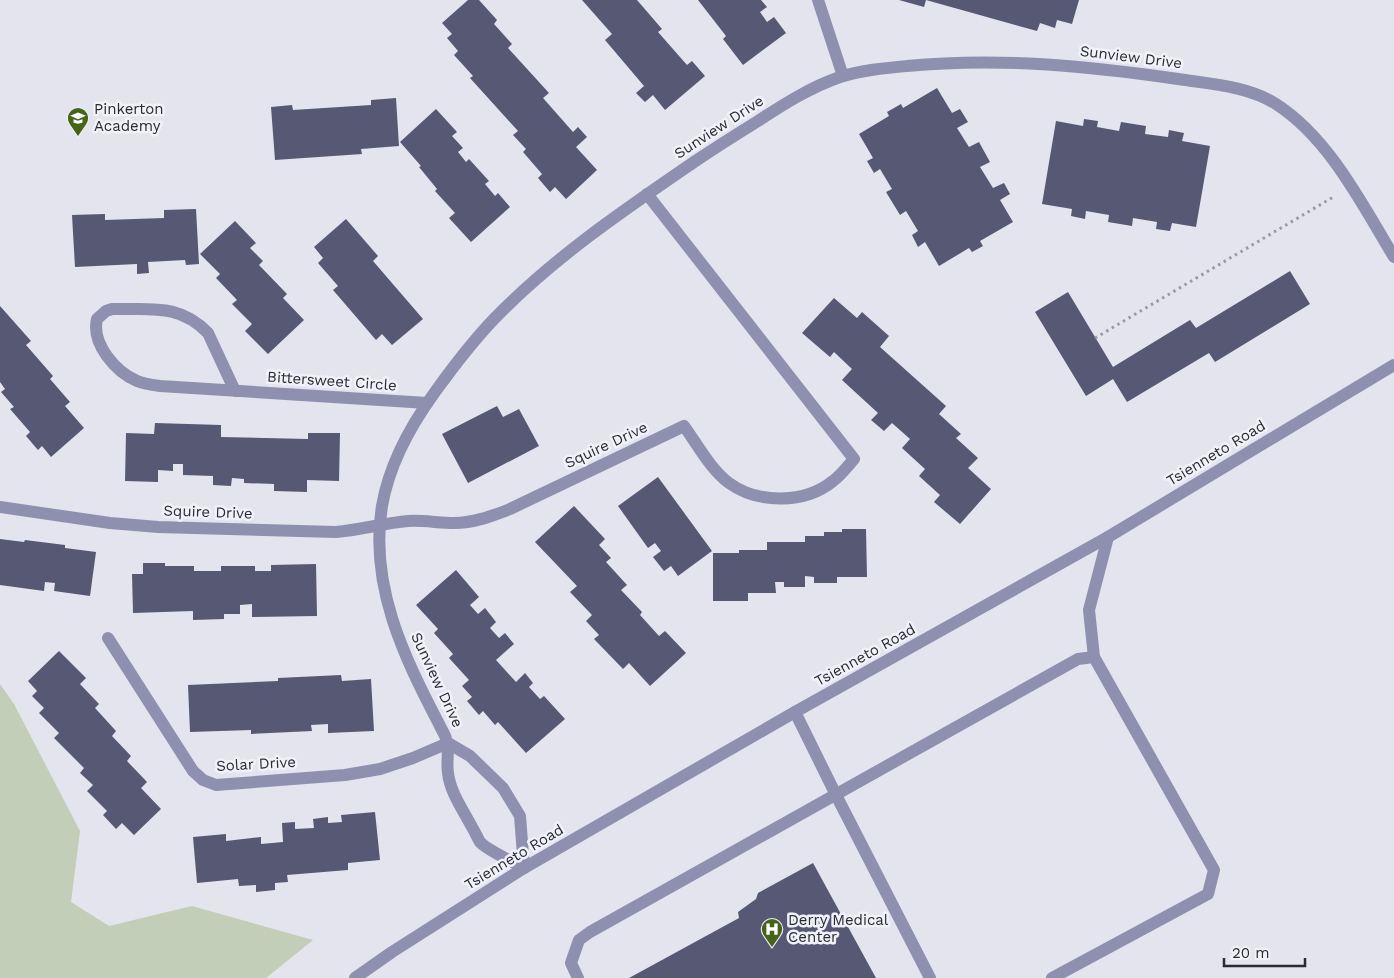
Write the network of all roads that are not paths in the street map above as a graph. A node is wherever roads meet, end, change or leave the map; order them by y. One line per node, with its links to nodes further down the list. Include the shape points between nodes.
1 (818, 0): 2 (street)
2 (844, 76): 3 (street, Sunview Drive, via 778,108); 4 (street, Sunview Drive, via 930,64 1004,62 1110,70 1245,91 1271,100 1295,117 1317,140 1351,186)
3 (647, 194): 7 (street, Sunview Drive, via 529,286 464,354); 9 (street, Squire Drive, via 854,459 832,482 818,491 784,499 752,494 728,482 715,469 684,426 495,515 456,523 410,521)
4 (1394, 257)
5 (1394, 365): 10 (street, Tsienneto Road)
6 (234, 391): 6 (street, Bittersweet Circle, via 208,333 186,315 168,310 112,309 97,319 102,348 128,377 160,386); 7 (street, Bittersweet Circle)
7 (427, 403): 9 (street, Sunview Drive, via 397,459 383,502)
8 (0, 507): 9 (street, Squire Drive, via 158,527 336,532)
9 (380, 526): 14 (street, Sunview Drive, via 384,591 395,630)
10 (1108, 537): 12 (street, via 1089,610); 13 (street, Tsienneto Road)
11 (108, 638): 14 (street, Solar Drive, via 193,771 216,786 380,769)
12 (1094, 657): 15 (street, via 1078,659); 20 (street, via 1214,870 1208,894)
13 (795, 712): 15 (street); 16 (street, Tsienneto Road)
14 (448, 743): 16 (street, Sunview Drive, via 470,756 503,788 520,816); 16 (street, Sunview Drive, via 450,784 481,843)
15 (836, 795): 18 (street, via 590,932 579,940 571,963); 19 (street)
16 (524, 868): 17 (street, Tsienneto Road)
17 (355, 978)
18 (578, 978)
19 (930, 978)
20 (1052, 978)

